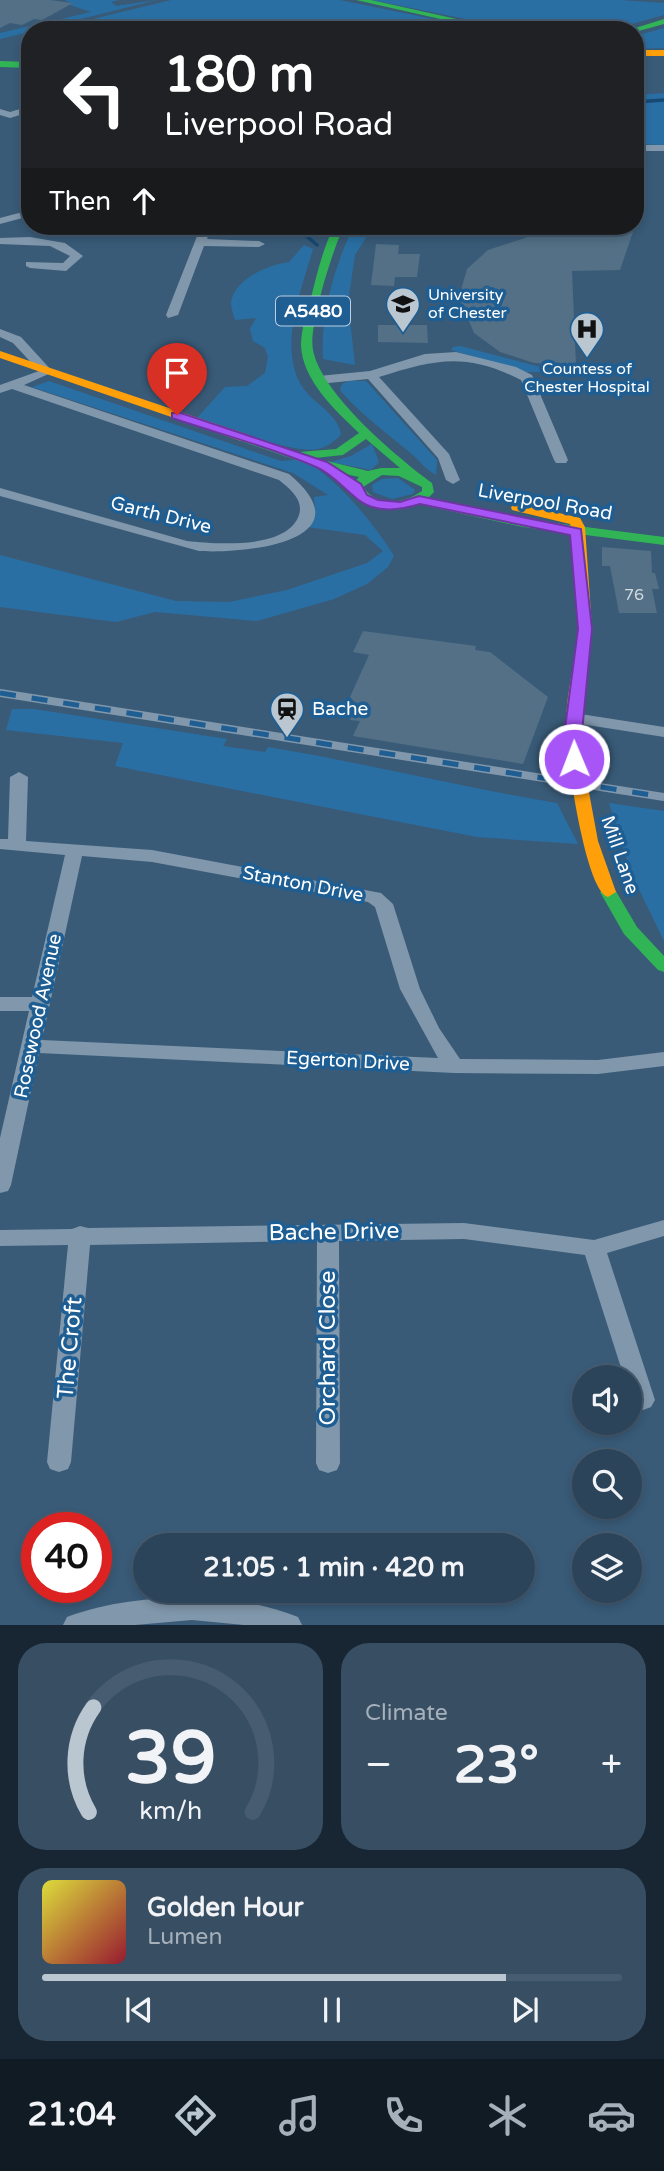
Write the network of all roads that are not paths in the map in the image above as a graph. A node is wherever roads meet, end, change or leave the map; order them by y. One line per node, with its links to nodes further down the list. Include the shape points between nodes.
1 (360, 0): 2 (main road)
2 (459, 21)
3 (664, 21): 4 (main road)
4 (644, 27)
5 (664, 52): 6 (main road)
6 (644, 53)
7 (0, 64): 8 (main road)
8 (21, 65)
9 (0, 112): 10 (street, via 10,116)
10 (21, 112)
11 (644, 149): 12 (street)
12 (662, 150)
13 (21, 215): 14 (street)
14 (0, 221)
15 (204, 235): 18 (street)
16 (336, 235): 26 (main road, A5480, via 321,274 307,350)
17 (0, 241): 20 (street, via 39,241 69,248 77,256 70,270)
18 (202, 242): 19 (street); 21 (street)
19 (259, 244)
20 (30, 264)
21 (172, 315)
22 (0, 333): 24 (street, via 17,340)
23 (0, 354): 24 (main road)
24 (47, 372): 27 (street); 30 (main road)
25 (371, 375): 26 (street); 31 (street, via 425,358 456,356 527,377); 36 (street, via 444,457)
26 (319, 380): 28 (main road, A5480)
27 (6, 387): 38 (street, Garth Drive, via 284,477 302,492 308,510 301,525 278,539 214,549)
28 (367, 433): 29 (main road, A5480); 30 (main road, via 339,452)
29 (389, 448): 33 (main road); 34 (main road, A5480)
30 (299, 456): 32 (main road)
31 (561, 460)
32 (323, 465): 35 (main road); 37 (main road)
33 (385, 471): 34 (main road); 35 (main road)
34 (413, 474): 39 (main road)
35 (368, 475): 37 (main road)
36 (453, 480)
37 (356, 487): 39 (main road, via 361,498 376,504 401,506)
38 (0, 492)
39 (424, 493): 40 (main road, Liverpool Road); 42 (main road, Liverpool Road)
40 (517, 507): 41 (main road, Liverpool Road); 42 (main road, via 575,521)
41 (606, 517)
42 (577, 532): 43 (main road, Liverpool Road); 44 (main road, Mill Lane, via 585,629)
43 (664, 541)
44 (574, 718): 45 (street); 49 (main road, Mill Lane, via 574,759 591,847 609,897 630,934)
45 (664, 732)
46 (14, 787): 47 (street)
47 (9, 844): 48 (street, Stanton Drive)
48 (75, 848): 51 (street, Rosewood Avenue); 52 (street, Stanton Drive, via 152,856 374,897 384,904 409,988)
49 (664, 966)
50 (0, 1004): 51 (street)
51 (41, 1004): 53 (street, Rosewood Avenue)
52 (435, 1041): 55 (street); 56 (street, Stanton Drive)
53 (32, 1046): 55 (street, Egerton Drive); 57 (street, Rosewood Avenue)
54 (664, 1059): 56 (street, Egerton Drive, via 598,1068)
55 (408, 1064): 56 (street, Egerton Drive)
56 (454, 1066)
57 (0, 1185)
58 (664, 1228): 62 (street, Bache Drive)
59 (328, 1232): 60 (street, Bache Drive); 62 (street, Bache Drive, via 464,1231); 65 (street, Orchard Close)
60 (80, 1234): 61 (street, Bache Drive); 64 (street, The Croft)
61 (0, 1238)
62 (594, 1248): 63 (street)
63 (643, 1400)
64 (60, 1462)
65 (328, 1463)
66 (76, 1625): 67 (street, via 132,1612 174,1609 231,1611)
67 (289, 1625)

